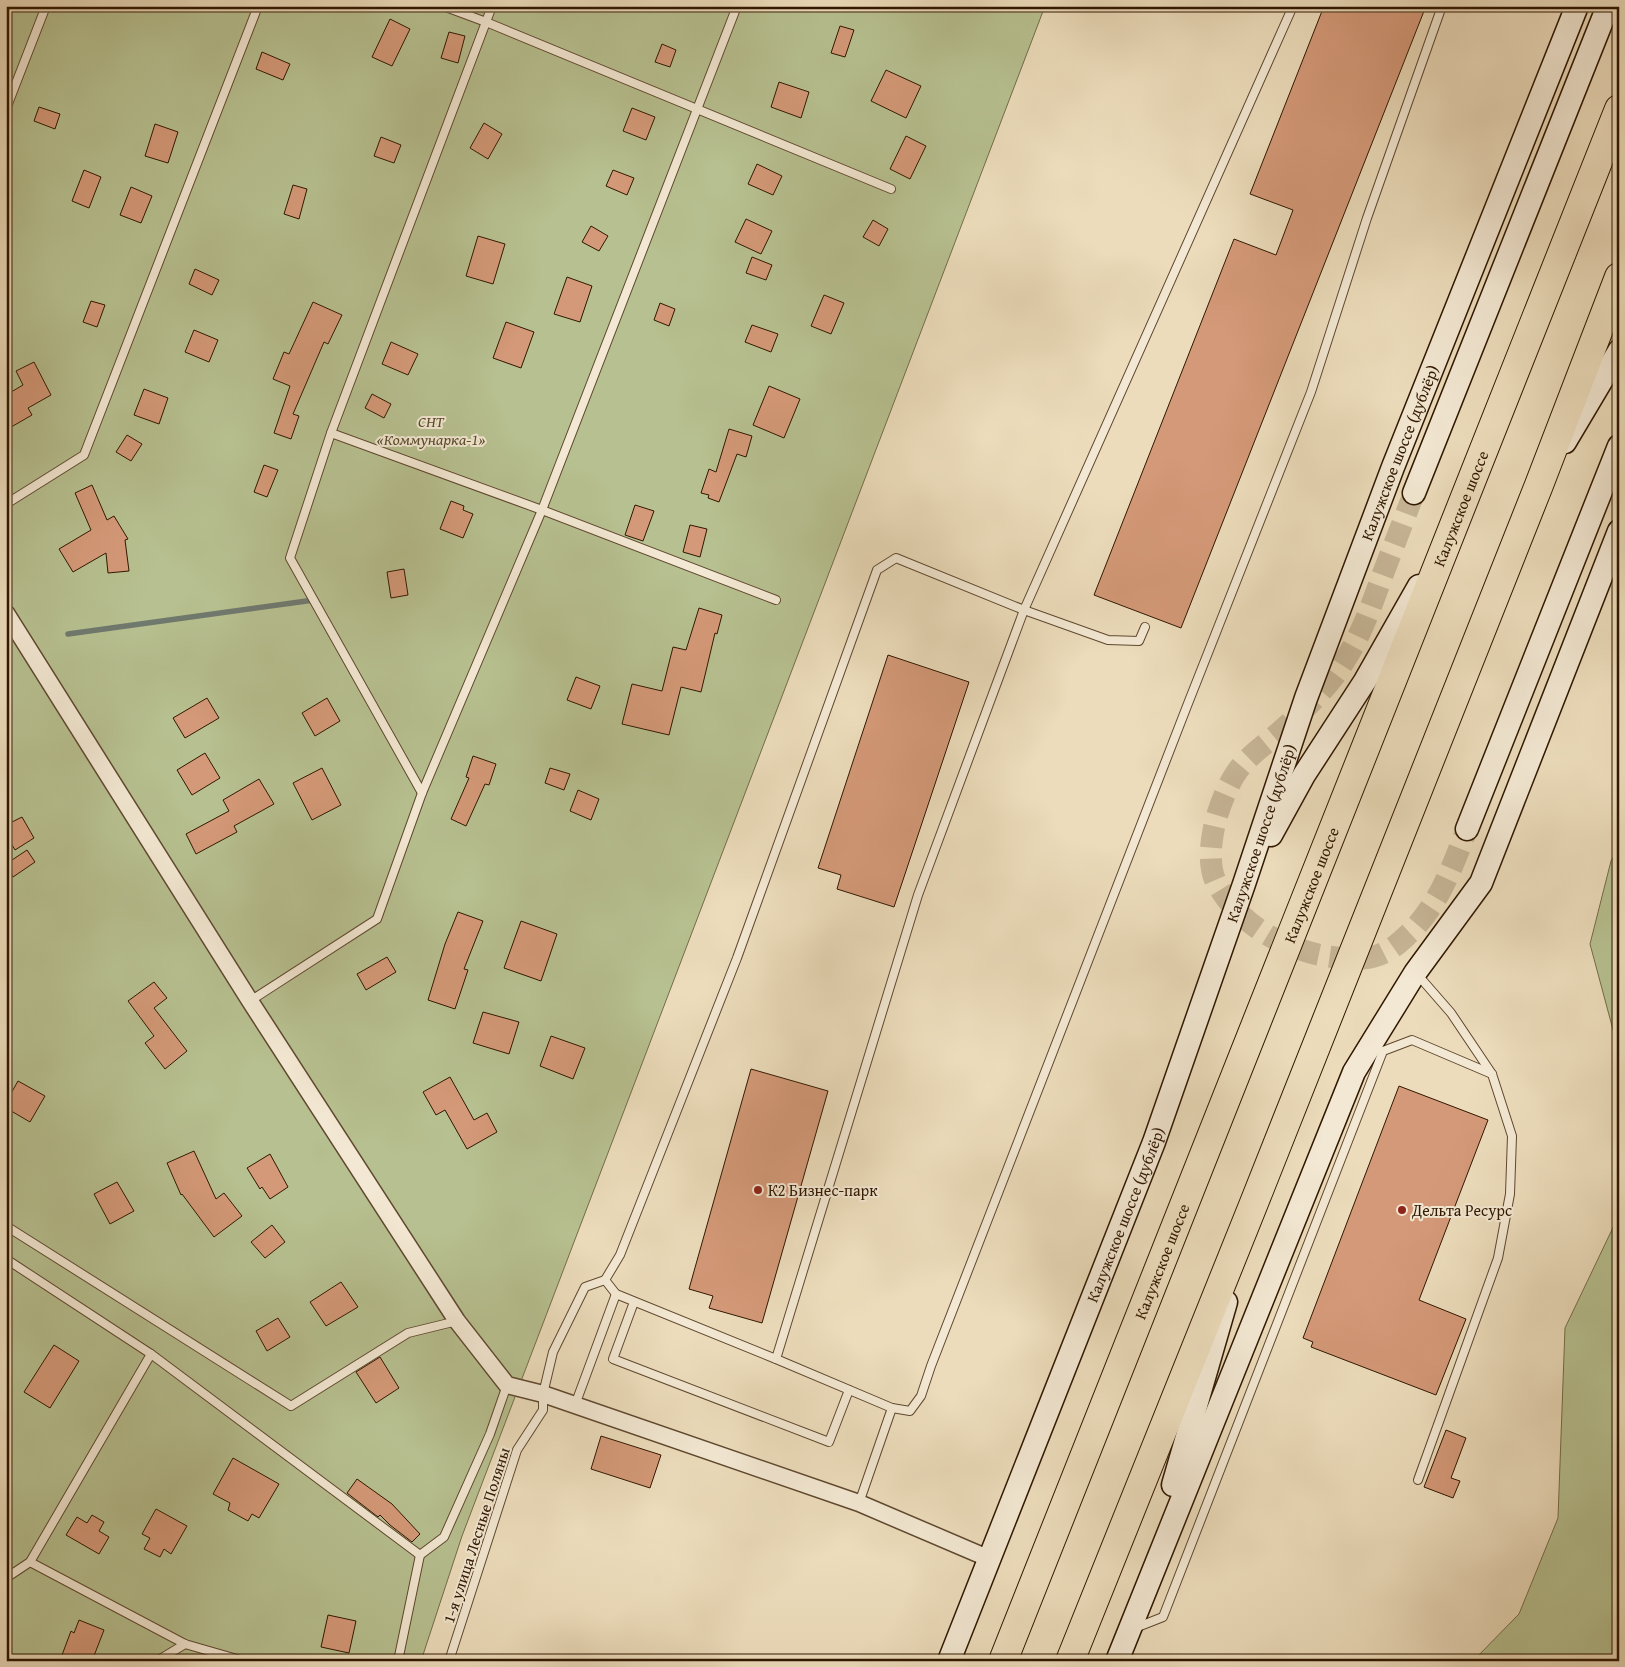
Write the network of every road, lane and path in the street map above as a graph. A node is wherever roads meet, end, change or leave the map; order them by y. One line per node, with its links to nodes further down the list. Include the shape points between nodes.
1 (46, 6): 11 (lane)
2 (258, 6): 21 (lane, via 84,455)
3 (443, 6): 10 (lane)
4 (492, 6): 10 (lane)
5 (737, 6): 12 (lane)
6 (1293, 6): 26 (lane)
7 (1442, 6): 49 (lane, via 1367,218 1311,392 922,1396 910,1412)
8 (1577, 6): 31 (main road, Калужское шоссе (дублёр), via 1393,467 1306,698)
9 (1608, 6): 20 (main road)
10 (486, 22): 12 (lane); 17 (lane)
11 (6, 109)
12 (697, 109): 14 (lane); 22 (lane)
13 (1619, 109): 23 (highway, Калужское шоссе)
14 (890, 189)
15 (1619, 277): 19 (highway)
16 (1619, 351): 19 (main road)
17 (331, 433): 22 (lane); 29 (lane, via 290,558)
18 (1619, 446): 30 (main road)
19 (1539, 485): 35 (highway)
20 (1414, 493)
21 (6, 504)
22 (542, 510): 25 (lane); 29 (lane)
23 (1454, 524): 31 (main road, via 1365,681 1304,776); 64 (highway, Калужское шоссе)
24 (1619, 531): 32 (main road, via 1481,883)
25 (776, 600)
26 (1024, 610): 28 (lane, via 1108,640 1139,641); 39 (lane, via 896,558 877,570 738,958 620,1255); 44 (lane, via 918,895)
27 (6, 613): 33 (street)
28 (1145, 627)
29 (422, 793): 33 (lane, via 377,919)
30 (1467, 829)
31 (1244, 884): 53 (main road, Калужское шоссе (дублёр), via 1154,1142)
32 (1415, 972): 34 (lane, via 1451,1013); 56 (main road, via 1354,1072)
33 (250, 1001): 42 (street)
34 (1492, 1074): 50 (lane, via 1512,1136 1508,1203 1498,1258); 57 (lane, via 1412,1040 1383,1050 1163,1617)
35 (1254, 1203): 56 (main road); 65 (highway)
36 (6, 1226): 42 (lane, via 291,1406 408,1333)
37 (9, 1260): 38 (lane); 43 (lane)
38 (6, 1270)
39 (605, 1280): 40 (lane); 47 (lane, 1-я улица Лесные Поляны, via 585,1287 553,1352)
40 (616, 1294): 41 (lane); 48 (lane)
41 (634, 1302): 44 (lane); 46 (lane, via 614,1359 828,1442)
42 (457, 1321): 45 (street)
43 (151, 1354): 52 (lane); 54 (lane)
44 (776, 1359): 46 (lane)
45 (507, 1385): 47 (street); 52 (lane, via 490,1434 444,1537)
46 (849, 1390): 49 (lane)
47 (543, 1394): 48 (street); 62 (lane, 1-я улица Лесные Поляны, via 543,1410 517,1450)
48 (575, 1406): 51 (street)
49 (892, 1408): 51 (lane)
50 (1418, 1480)
51 (860, 1503): 53 (street)
52 (420, 1555): 61 (lane)
53 (990, 1559): 63 (main road, Калужское шоссе (дублёр))
54 (30, 1562): 55 (lane); 58 (lane)
55 (6, 1578)
56 (1141, 1599): 57 (main road)
57 (1128, 1631): 66 (main road)
58 (185, 1644): 59 (lane); 60 (lane)
59 (157, 1661)
60 (244, 1661)
61 (398, 1661)
62 (449, 1661)
63 (949, 1661)
64 (1003, 1661)
65 (1070, 1661)
66 (1117, 1661)

